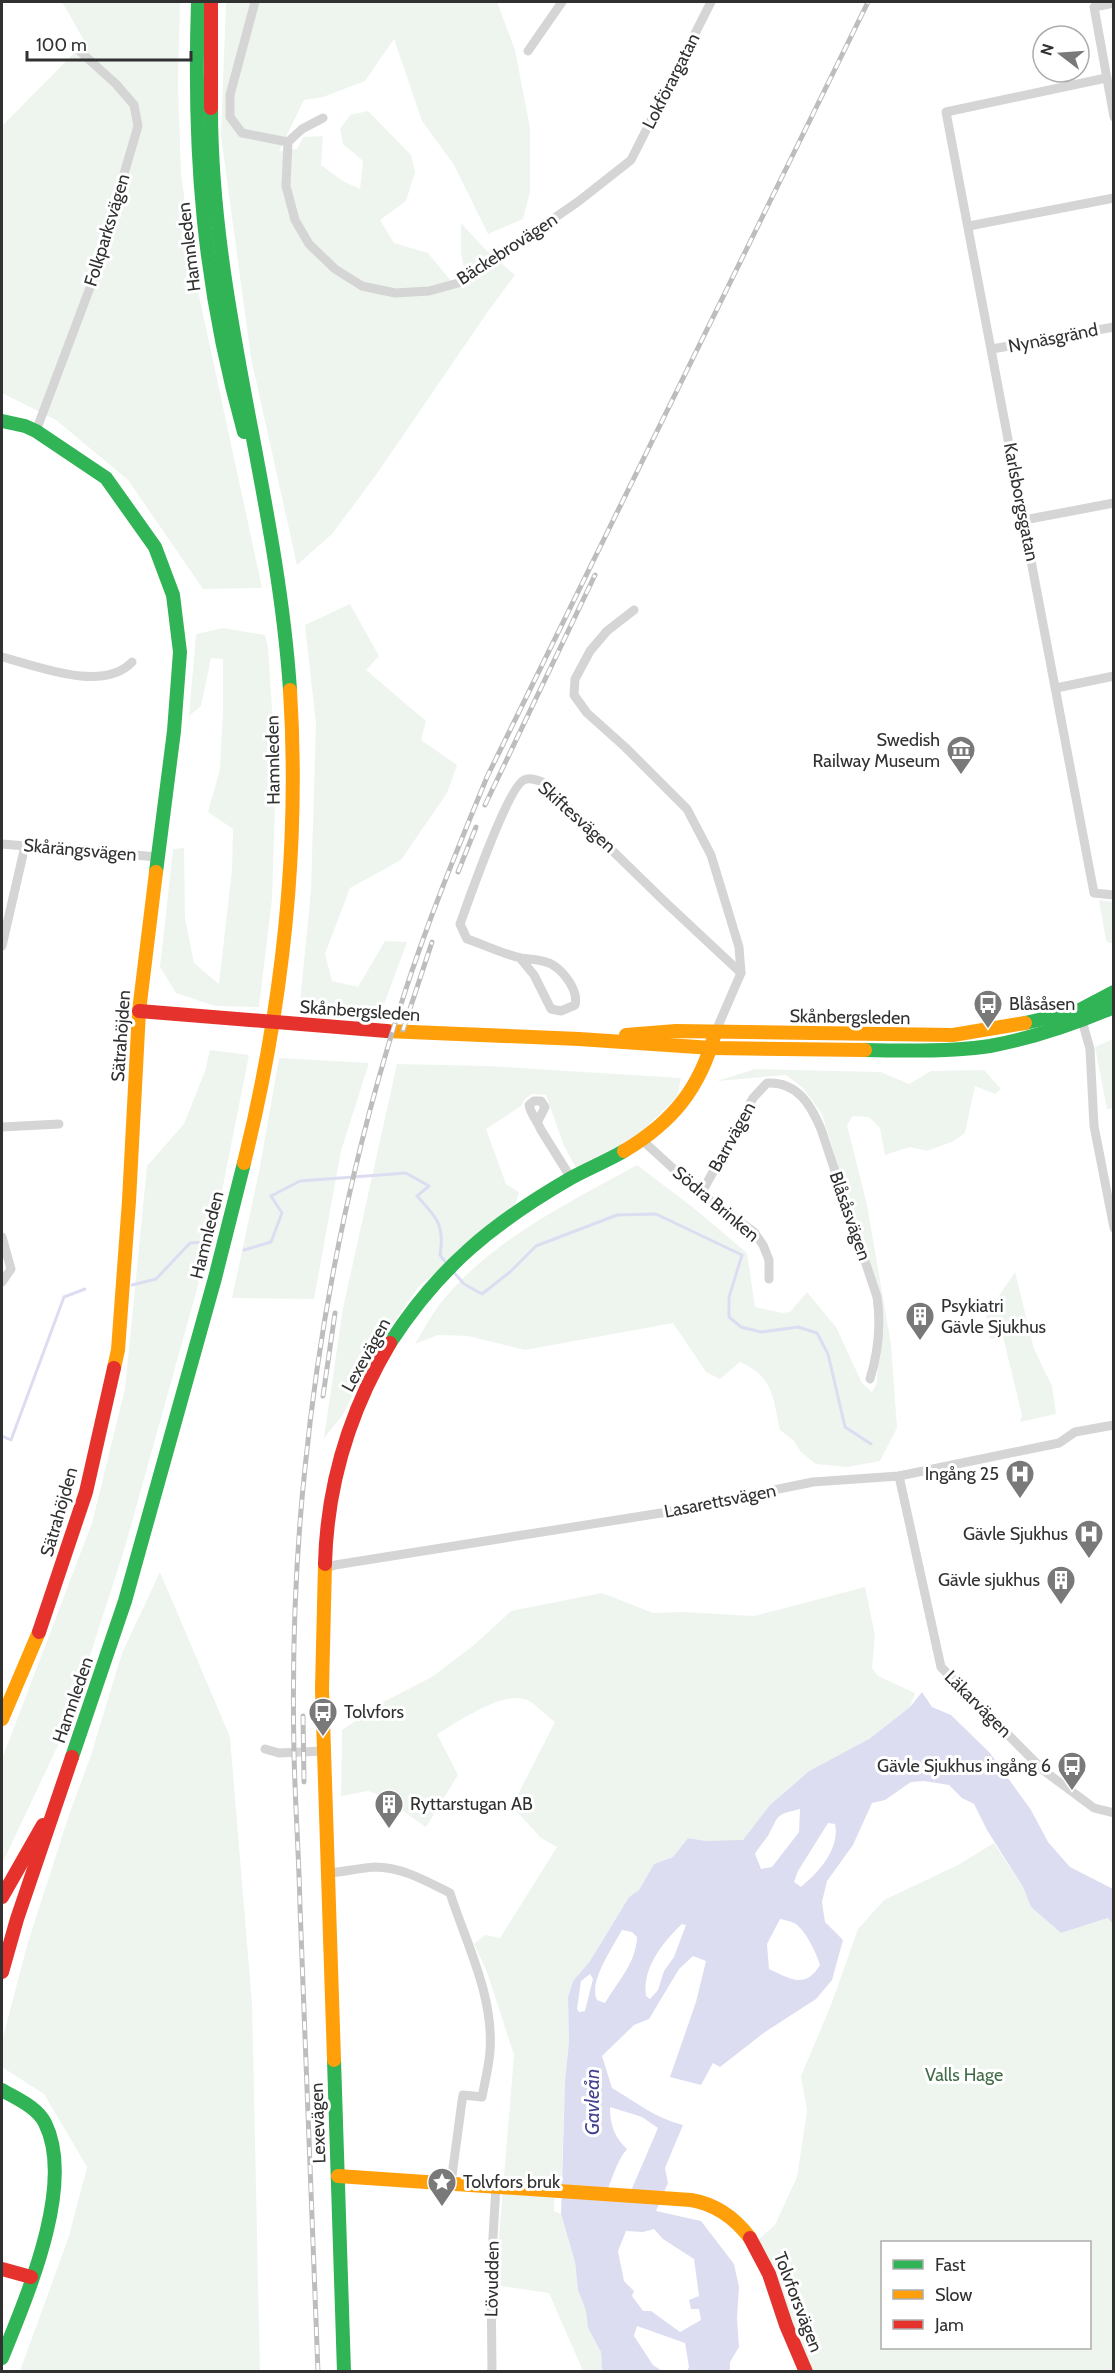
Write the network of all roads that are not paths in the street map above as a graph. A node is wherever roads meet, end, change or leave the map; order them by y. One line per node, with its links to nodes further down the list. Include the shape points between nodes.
1 (198, 2): 20 (street, Hamnleden, via 197,126 209,268 225,365)
2 (212, 2): 20 (street, Hamnleden, via 214,189 229,308)
3 (255, 2): 12 (street, via 230,95 230,117 242,133)
4 (562, 2): 8 (street)
5 (711, 2): 13 (street, Lokförargatan)
6 (1113, 3): 9 (street, via 1094,7)
7 (74, 46): 19 (street, Folkparksvägen, via 134,105 138,126 94,277)
8 (528, 51)
9 (1106, 78): 10 (street); 15 (street, Karlsborgsgatan, via 946,112)
10 (1113, 117)
11 (323, 118): 12 (street)
12 (288, 142): 13 (street, Bäckebrovägen, via 286,186 295,220 309,244 335,269 362,286 395,293 429,291 462,282)
13 (631, 160)
14 (1113, 198): 15 (street)
15 (969, 226): 17 (street, Karlsborgsgatan)
16 (1113, 327): 17 (street, Nynäsgränd)
17 (992, 349): 22 (street, Karlsborgsgatan)
18 (2, 421): 19 (street, Sätrahöjden)
19 (36, 431): 30 (street, Sätrahöjden, via 106,478 156,547 173,595 180,652)
20 (260, 482): 60 (street, Hamnleden, via 287,647 294,752 290,874 276,1003 248,1146 179,1411 125,1602)
21 (1113, 503): 22 (street)
22 (1024, 520): 27 (street, Karlsborgsgatan)
23 (634, 610): 34 (street, via 606,631 590,651 575,679 574,695 587,713 687,809 711,855 740,947)
24 (2, 657): 25 (street, via 97,677 114,675)
25 (132, 662)
26 (1113, 676): 27 (street)
27 (1056, 688): 31 (street, Karlsborgsgatan, via 1094,893)
28 (2, 844): 29 (street, Skårängsvägen)
29 (25, 846): 30 (street, Skårängsvägen); 32 (street)
30 (158, 857): 37 (street, Sätrahöjden)
31 (1113, 896)
32 (2, 946)
33 (520, 957): 33 (street, via 553,965 570,984 575,1005 561,1011 551,1009); 34 (street, Skiftesvägen, via 467,939 460,924 516,788 524,780 534,779 542,782)
34 (741, 973): 39 (street)
35 (1113, 992): 38 (street, Skånbergsleden)
36 (1113, 1007): 38 (street, Skånbergsleden)
37 (139, 1011): 40 (street, Skånbergsleden, via 372,1031); 57 (street, Sätrahöjden, via 118,1350 86,1492 44,1621)
38 (1080, 1016): 39 (street, Skånbergsleden, via 953,1035); 41 (street, Skånbergsleden, via 1052,1031 989,1046 903,1051); 49 (street, via 1090,1049 1094,1126)
39 (715, 1033): 40 (street, Skånbergsleden, via 676,1031); 41 (street, Lexevägen)
40 (579, 1039): 41 (street, Skånbergsleden)
41 (712, 1048): 46 (street, Lexevägen, via 689,1097 669,1120)
42 (767, 1083): 48 (street, Barrvägen, via 753,1098); 53 (street, Blåsåsvägen, via 777,1082 799,1092 821,1130 878,1297 880,1313)
43 (538, 1121): 47 (street)
44 (59, 1124): 45 (street)
45 (2, 1127)
46 (642, 1140): 47 (street, Lexevägen); 48 (street, Södra Brinken)
47 (571, 1178): 56 (street, Lexevägen, via 512,1216 462,1257 421,1298 392,1342 369,1381 339,1456 329,1504)
48 (701, 1194): 51 (street, Södra Brinken, via 754,1232 769,1260)
49 (1113, 1228)
50 (2, 1237): 52 (street, via 11,1269)
51 (770, 1280)
52 (2, 1282)
53 (870, 1379)
54 (1113, 1425): 55 (street, Lasarettsvägen, via 1075,1432 1059,1443)
55 (899, 1476): 56 (street, Lasarettsvägen, via 813,1482 662,1514); 61 (street, Läkarvägen, via 941,1667 1043,1770 1094,1808)
56 (324, 1569): 59 (street, Lexevägen, via 320,1644)
57 (2, 1719)
58 (265, 1749): 59 (street, via 279,1753)
59 (323, 1750): 62 (street, Lexevägen)
60 (59, 1797): 63 (street); 64 (street, Hamnleden)
61 (1113, 1813)
62 (328, 1873): 66 (street, Lexevägen); 67 (street, via 375,1867 398,1870 450,1893 480,1978 489,2018 490,2050 482,2097 463,2096)
63 (2, 1897)
64 (2, 1971)
65 (2, 2090): 70 (street, via 39,2114 51,2133 56,2154 51,2205)
66 (338, 2175): 67 (street); 72 (street, Lexevägen)
67 (451, 2183): 68 (street)
68 (496, 2186): 73 (street, Lövudden, via 491,2271); 74 (street, Tolvforsvägen, via 666,2197 713,2206 748,2234 766,2262)
69 (2, 2269): 70 (street)
70 (31, 2277): 71 (street)
71 (2, 2358)
72 (344, 2372)
73 (492, 2372)
74 (806, 2372)

